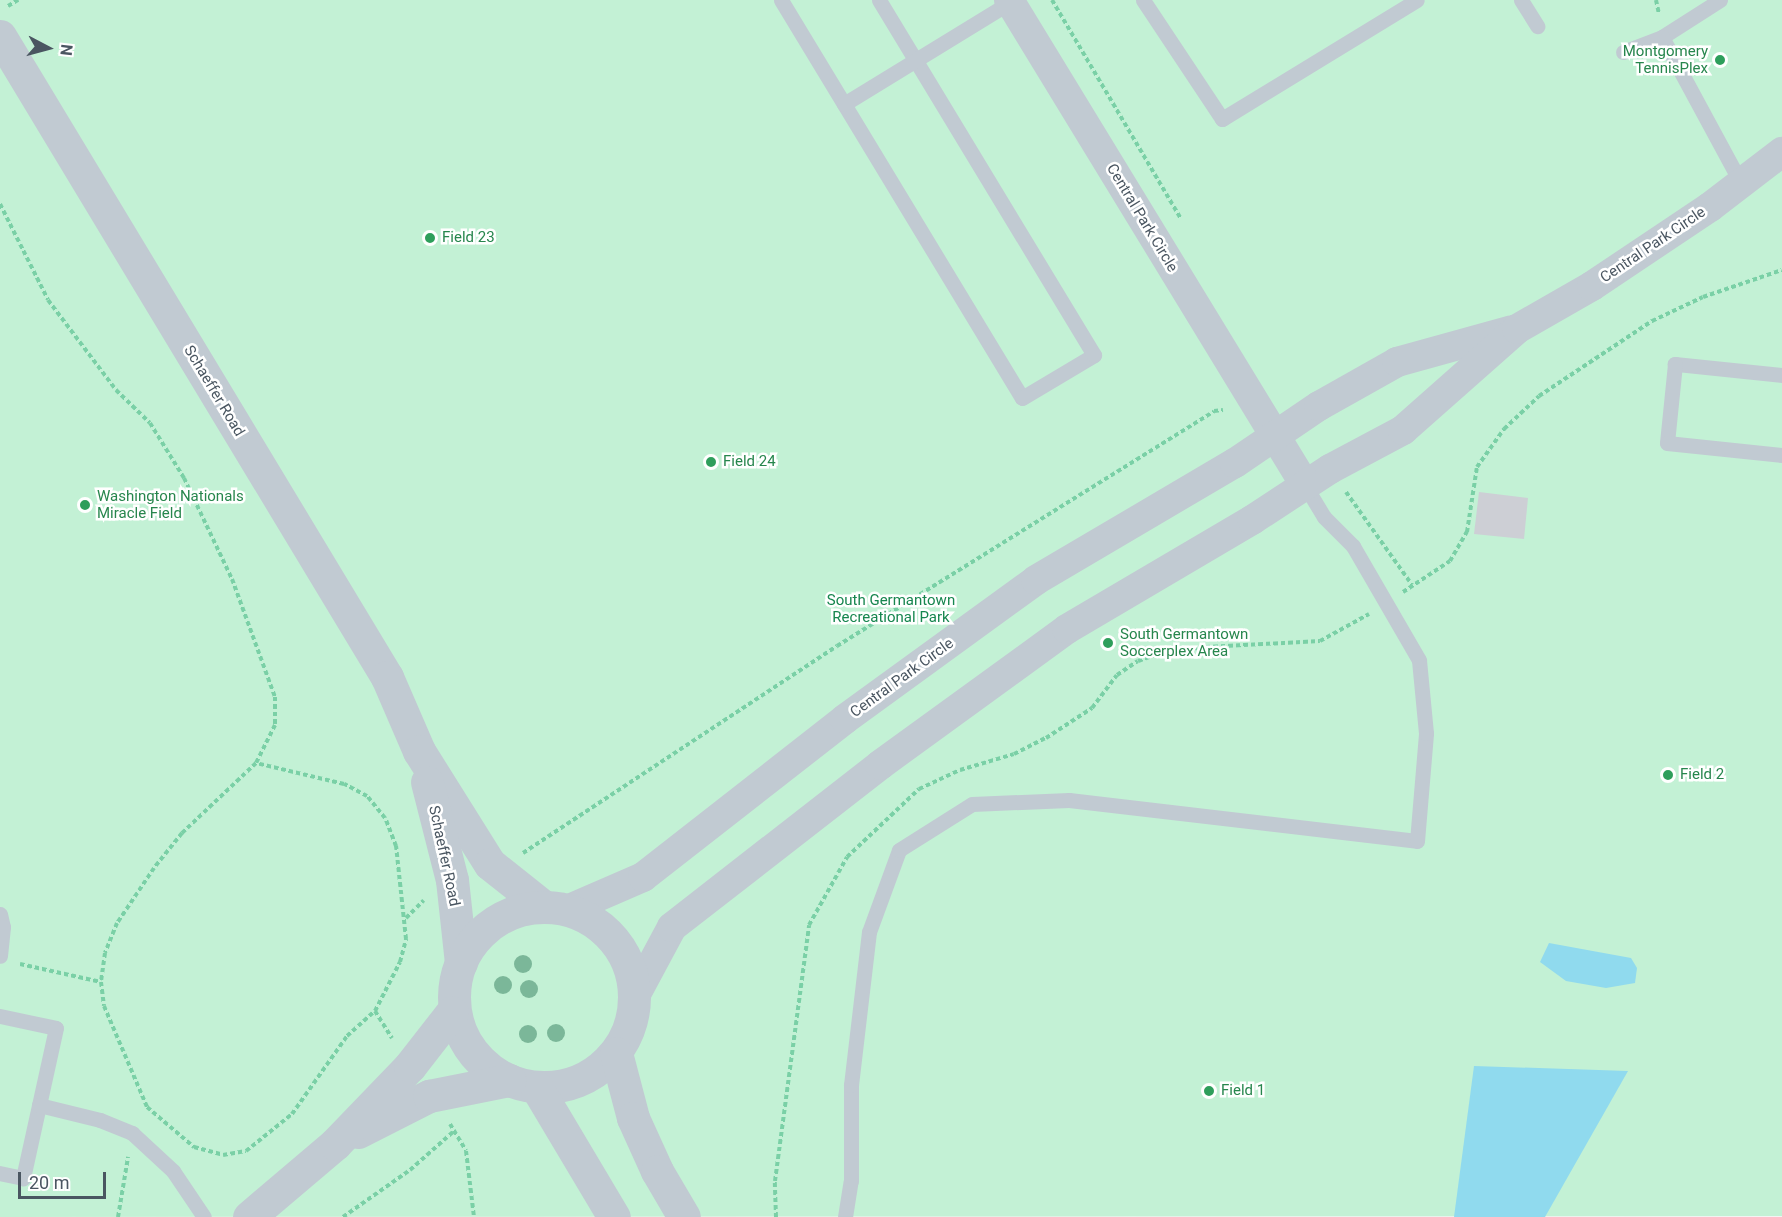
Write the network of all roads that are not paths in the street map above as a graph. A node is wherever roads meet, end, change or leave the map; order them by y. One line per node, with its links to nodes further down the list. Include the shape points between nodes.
1 (781, 0): 13 (lane)
2 (879, 0): 12 (lane)
3 (1143, 0): 4 (lane, via 1222,119)
4 (1417, 0)
5 (1521, 0): 8 (lane)
6 (1720, 0): 10 (lane)
7 (1011, 1): 12 (lane); 18 (street, Central Park Circle)
8 (1537, 26)
9 (0, 36): 21 (street, Schaeffer Road, via 387,676)
10 (1662, 37): 11 (lane); 15 (lane)
11 (1623, 52)
12 (915, 60): 13 (lane); 13 (lane, via 1094,355 1022,398)
13 (844, 104)
14 (1782, 152): 15 (street, Central Park Circle)
15 (1741, 183): 16 (street, Central Park Circle, via 1592,286)
16 (1517, 329): 18 (street, Central Park Circle, via 1397,362 1319,406); 20 (street, Central Park Circle, via 1404,430)
17 (1782, 375): 19 (lane, via 1675,364 1667,443)
18 (1276, 436): 20 (street, Central Park Circle); 22 (street, Central Park Circle, via 1036,580 845,719 643,877)
19 (1782, 455)
20 (1305, 485): 26 (street, Central Park Circle, via 1067,629 880,765 672,927); 38 (lane, via 1323,517 1353,546 1419,660 1426,733 1417,841 1069,800 972,804 899,850 869,932 851,1085 850,1182)
21 (419, 751): 22 (street, Schaeffer Road, via 490,864); 25 (street, Schaeffer Road, via 452,880)
22 (555, 908): 25 (street, via 517,911 495,921 474,941); 26 (street, via 592,921 616,941 630,968)
23 (0, 914): 24 (lane)
24 (0, 956)
25 (461, 963): 27 (street)
26 (635, 996): 29 (street, via 628,1030)
27 (452, 1012): 30 (street, via 468,1045 485,1065); 32 (street, via 410,1065)
28 (0, 1016): 31 (lane, via 56,1028)
29 (616, 1053): 30 (street, via 598,1070 573,1083); 37 (street, via 633,1118)
30 (523, 1084): 32 (street, via 429,1095); 36 (street)
31 (39, 1105): 33 (lane, via 23,1178); 34 (lane, via 100,1120 132,1133 173,1172)
32 (335, 1144): 35 (street)
33 (0, 1173)
34 (204, 1217)
35 (249, 1217)
36 (614, 1217)
37 (684, 1217)
38 (845, 1217)

